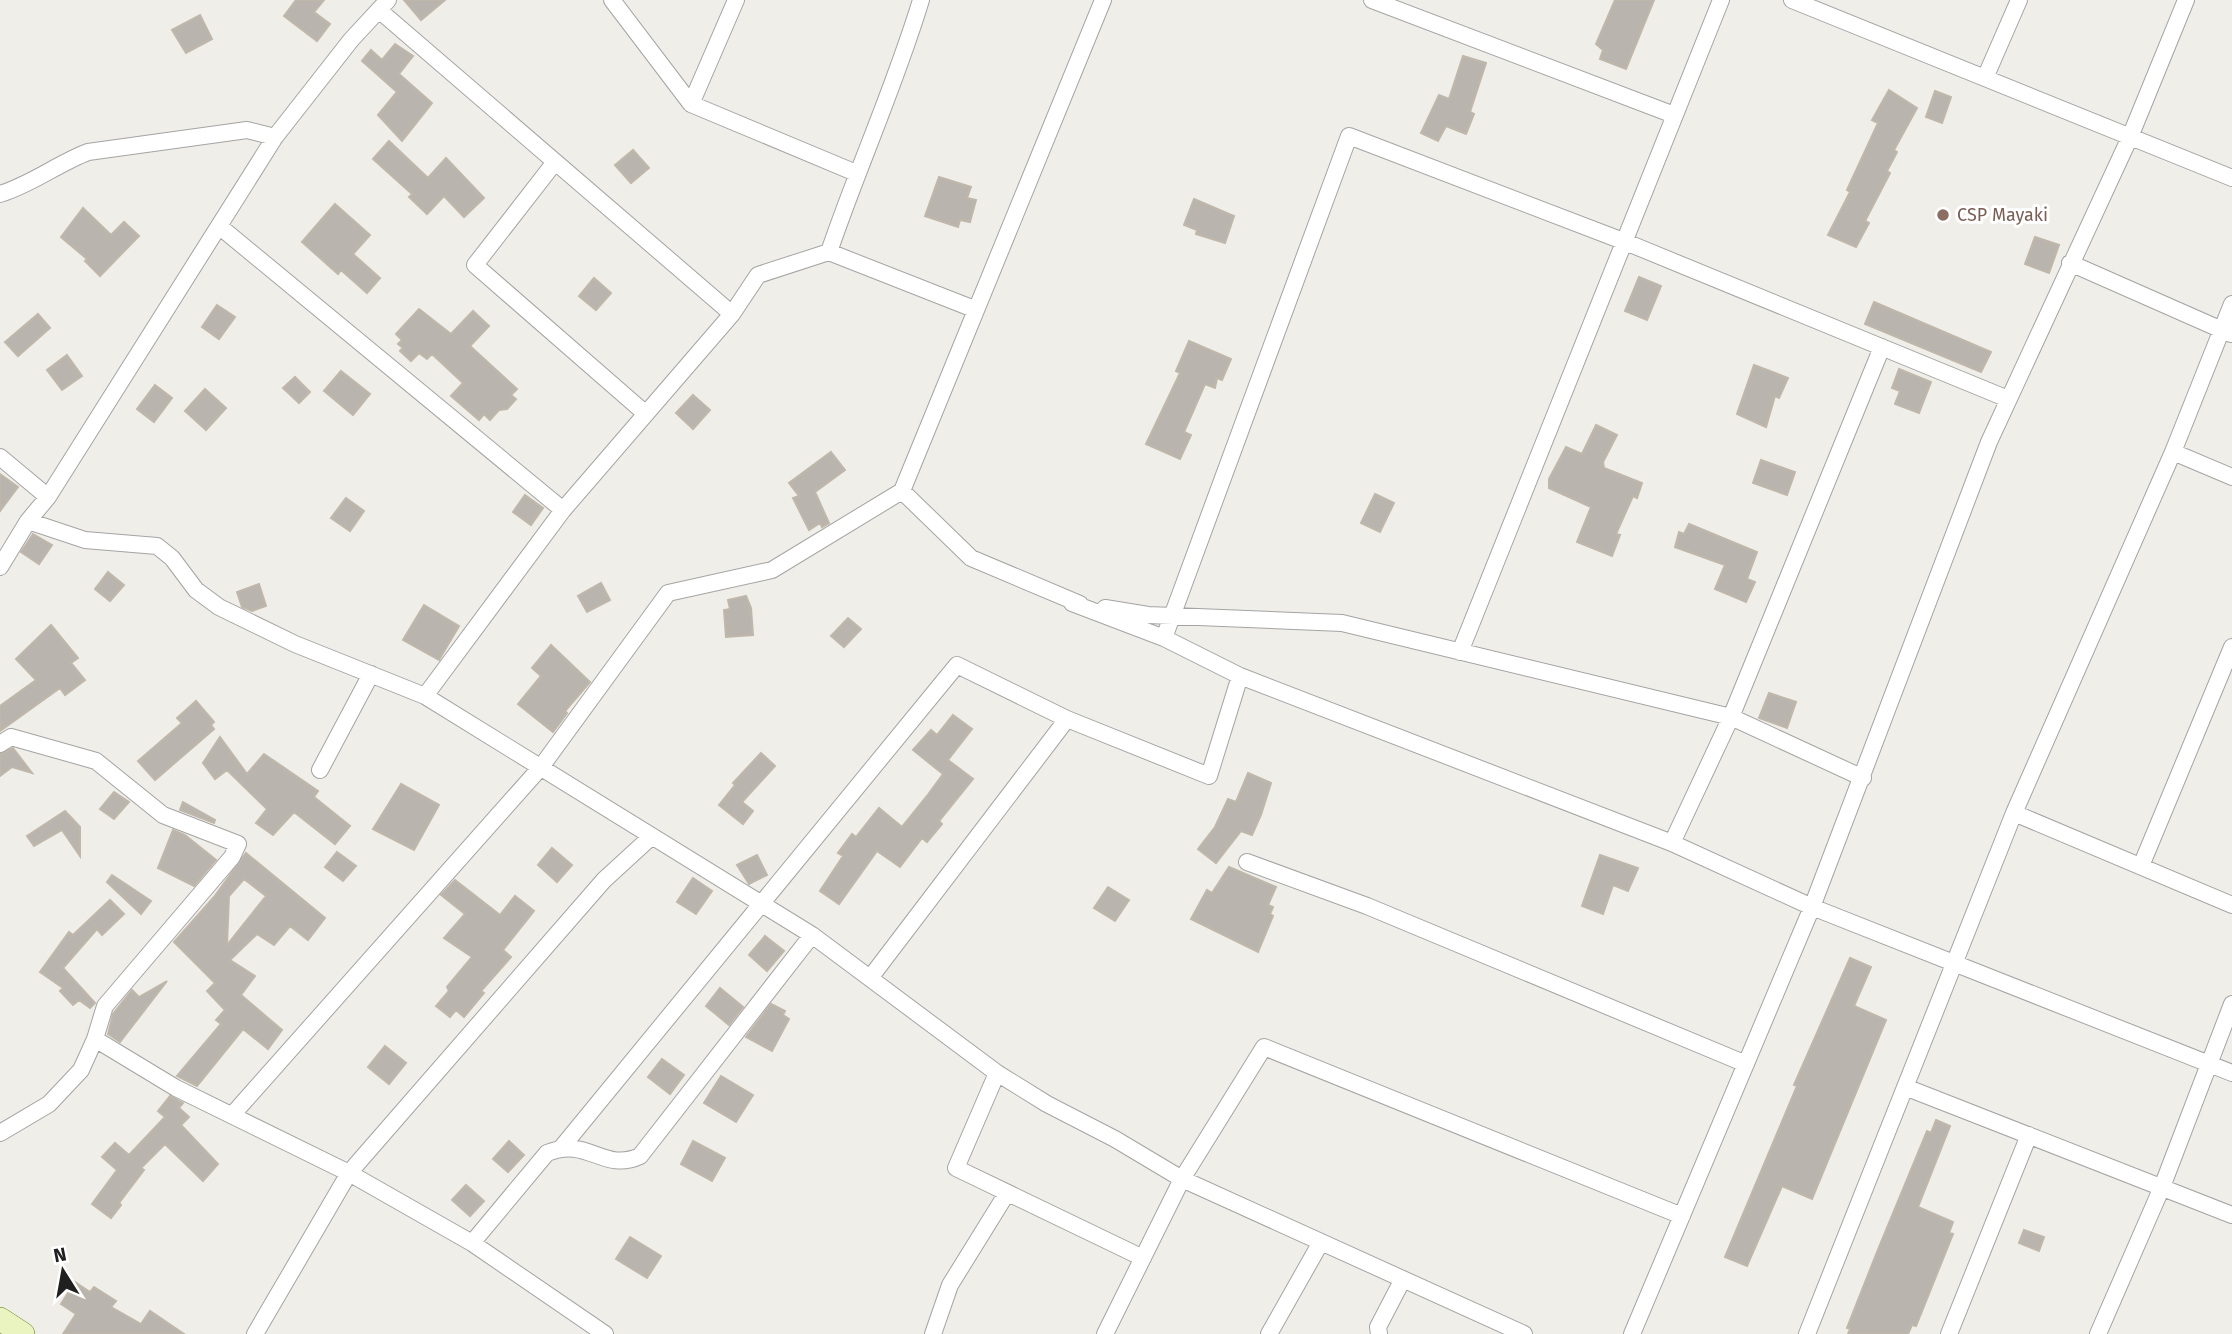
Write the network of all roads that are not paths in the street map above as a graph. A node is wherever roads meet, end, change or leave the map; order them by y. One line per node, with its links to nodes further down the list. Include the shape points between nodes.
1 (612, 0): 12 (street)
2 (736, 0): 12 (street)
3 (921, 0): 17 (street, via 900,72)
4 (1103, 0): 25 (street)
5 (1372, 0): 13 (street)
6 (1721, 0): 13 (street)
7 (1792, 0): 11 (street)
8 (2019, 0): 11 (street)
9 (2186, 0): 15 (street)
10 (384, 6): 14 (street, via 351,40); 16 (street)
11 (1985, 78): 15 (street)
12 (691, 104): 17 (street)
13 (1674, 116): 21 (street)
14 (275, 137): 19 (street, via 247,130 88,152 24,187); 20 (street)
15 (2130, 137): 18 (street); 23 (street)
16 (555, 162): 26 (street); 30 (street, via 475,265)
17 (856, 173): 22 (street)
18 (2232, 178)
19 (0, 194)
20 (219, 226): 35 (street); 36 (street)
21 (1623, 241): 28 (street); 40 (street, via 1349,136); 43 (street)
22 (829, 252): 25 (street); 26 (street, via 758,275)
23 (2070, 263): 27 (street); 29 (street)
24 (2232, 304): 27 (street)
25 (974, 310): 34 (street)
26 (732, 314): 30 (street)
27 (2227, 332): 31 (street)
28 (1882, 347): 29 (street); 47 (street)
29 (2008, 399): 52 (street)
30 (646, 414): 36 (street)
31 (2173, 452): 33 (street); 53 (street)
32 (0, 457): 35 (street)
33 (2232, 477)
34 (902, 491): 39 (street, via 971,558); 50 (street, via 772,570 668,593)
35 (48, 497): 37 (street)
36 (563, 510): 46 (street)
37 (29, 521): 38 (street); 44 (street, via 85,540 157,546 196,590 219,607)
38 (0, 567)
39 (1072, 603): 40 (street); 41 (street)
40 (1172, 617): 41 (street); 43 (street, via 1342,624)
41 (1164, 638): 45 (street)
42 (2232, 647): 57 (street)
43 (1460, 652): 47 (street)
44 (371, 674): 46 (street); 51 (street)
45 (1240, 676): 48 (street, via 1209,776); 55 (street)
46 (425, 696): 50 (street)
47 (1731, 717): 52 (street); 55 (street)
48 (1067, 719): 58 (street, via 957,665); 63 (street)
49 (0, 744): 65 (street, via 11,737 96,761 163,815 238,844 232,857 104,1006)
50 (541, 767): 54 (street); 71 (street)
51 (320, 770)
52 (1863, 778): 60 (street)
53 (2014, 813): 57 (street); 62 (street)
54 (652, 836): 58 (street); 75 (street, via 604,880)
55 (1672, 843): 60 (street)
56 (1247, 862): 67 (street, via 1367,906)
57 (2141, 866): 59 (street)
58 (763, 905): 61 (street); 74 (street)
59 (2232, 905)
60 (1812, 907): 62 (street); 67 (street)
61 (812, 935): 63 (street); 74 (street, via 640,1156 628,1162 612,1161 576,1147)
62 (1954, 963): 66 (street); 70 (street)
63 (870, 978): 68 (street)
64 (2232, 1004): 66 (street)
65 (96, 1039): 71 (street, via 176,1088); 72 (street, via 81,1070 49,1104)
66 (2207, 1063): 69 (street); 77 (street)
67 (1746, 1064): 80 (street)
68 (997, 1073): 76 (street); 78 (street, via 956,1168)
69 (2232, 1073)
70 (1905, 1087): 73 (street); 95 (street)
71 (233, 1114): 75 (street)
72 (0, 1133)
73 (2029, 1135): 77 (street); 96 (street)
74 (562, 1147): 82 (street, via 547,1153)
75 (349, 1173): 82 (street); 87 (street)
76 (1182, 1179): 80 (street, via 1264,1047); 81 (street); 83 (street)
77 (2162, 1187): 79 (street); 97 (street)
78 (1007, 1193): 83 (street); 89 (street, via 950,1286)
79 (2232, 1214)
80 (1682, 1216): 94 (street)
81 (1321, 1242): 84 (street); 91 (street)
82 (472, 1243): 88 (street)
83 (1143, 1258): 90 (street)
84 (1403, 1279): 92 (street, via 1378,1327); 93 (street)
85 (0, 1319): 86 (main road)
86 (23, 1334)
87 (255, 1334)
88 (605, 1334)
89 (933, 1334)
90 (1105, 1334)
91 (1269, 1334)
92 (1379, 1334)
93 (1524, 1334)
94 (1632, 1334)
95 (1807, 1334)
96 (1949, 1334)
97 (2098, 1334)

